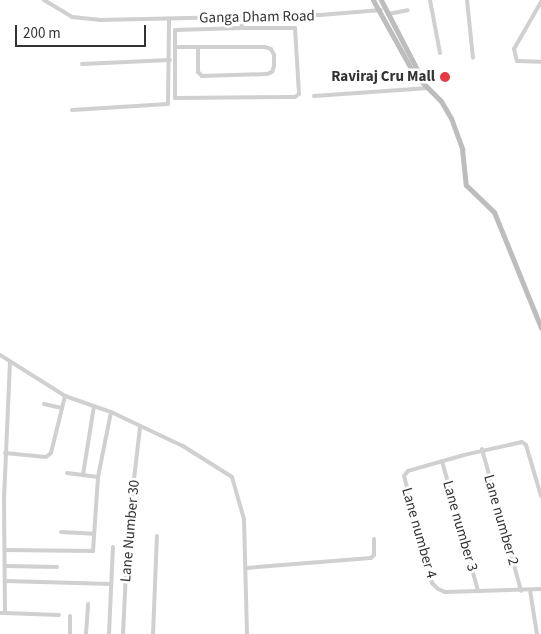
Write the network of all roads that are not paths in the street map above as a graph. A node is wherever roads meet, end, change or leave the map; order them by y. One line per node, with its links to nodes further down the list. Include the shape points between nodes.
1 (44, 0): 12 (street, Ganga Dham Road, via 61,12 86,19)
2 (373, 0): 9 (main road)
3 (381, 0): 7 (main road)
4 (430, 0): 16 (street)
5 (468, 0): 17 (street)
6 (541, 2): 19 (street, via 514,48 517,61)
7 (385, 8): 9 (street, Ganga Dham Road); 10 (main road)
8 (408, 10): 10 (street)
9 (378, 11): 11 (street, Ganga Dham Road); 21 (main road, via 414,74)
10 (388, 14): 21 (main road)
11 (241, 17): 12 (street, Ganga Dham Road); 13 (street)
12 (169, 19): 18 (street)
13 (242, 28): 14 (street, via 175,30); 14 (street, via 295,28 299,90 295,97 180,100 174,95)
14 (175, 47): 15 (street)
15 (198, 47): 15 (street, via 265,47 271,49 274,66 267,74 202,76 198,72)
16 (440, 54)
17 (473, 58)
18 (170, 60): 20 (street); 24 (street, via 168,104)
19 (541, 62)
20 (82, 64)
21 (422, 80): 22 (main road)
22 (429, 88): 23 (street); 25 (main road, via 441,101 458,133 466,185 494,212)
23 (314, 96)
24 (72, 110)
25 (541, 328)
26 (0, 355): 27 (street)
27 (10, 362): 28 (street); 35 (street)
28 (65, 396): 30 (street); 31 (street)
29 (44, 404): 31 (street)
30 (94, 406): 32 (street); 38 (street)
31 (62, 408): 35 (street, via 51,453 46,457)
32 (111, 412): 33 (street); 39 (street)
33 (140, 428): 50 (street, via 202,456 232,477 244,519); 64 (street, Lane Number 30, via 128,531)
34 (482, 450): 36 (street); 40 (street, via 522,442 526,445); 56 (street, Lane number 2)
35 (5, 453): 41 (street)
36 (442, 461): 55 (street, Lane number 3); 55 (street, Lane number 4, via 408,471 404,476 432,583 445,592)
37 (67, 473): 38 (street)
38 (83, 475): 39 (street)
39 (98, 477): 43 (street)
40 (541, 496)
41 (2, 521): 47 (street)
42 (61, 532): 43 (street)
43 (94, 534): 47 (street, via 91,552)
44 (157, 536): 65 (street)
45 (374, 538): 50 (street, via 374,555 371,558)
46 (113, 547): 52 (street)
47 (5, 550): 48 (street)
48 (6, 566): 49 (street); 51 (street)
49 (57, 567)
50 (246, 568): 66 (street)
51 (6, 581): 52 (street); 58 (street)
52 (111, 584): 63 (street)
53 (541, 589): 54 (street)
54 (530, 590): 56 (street); 67 (street)
55 (478, 591): 56 (street)
56 (521, 591)
57 (88, 604): 62 (street)
58 (2, 613): 59 (street)
59 (59, 615)
60 (70, 616): 61 (street)
61 (70, 634)
62 (86, 634)
63 (109, 634)
64 (123, 634)
65 (153, 634)
66 (247, 634)
67 (537, 634)

